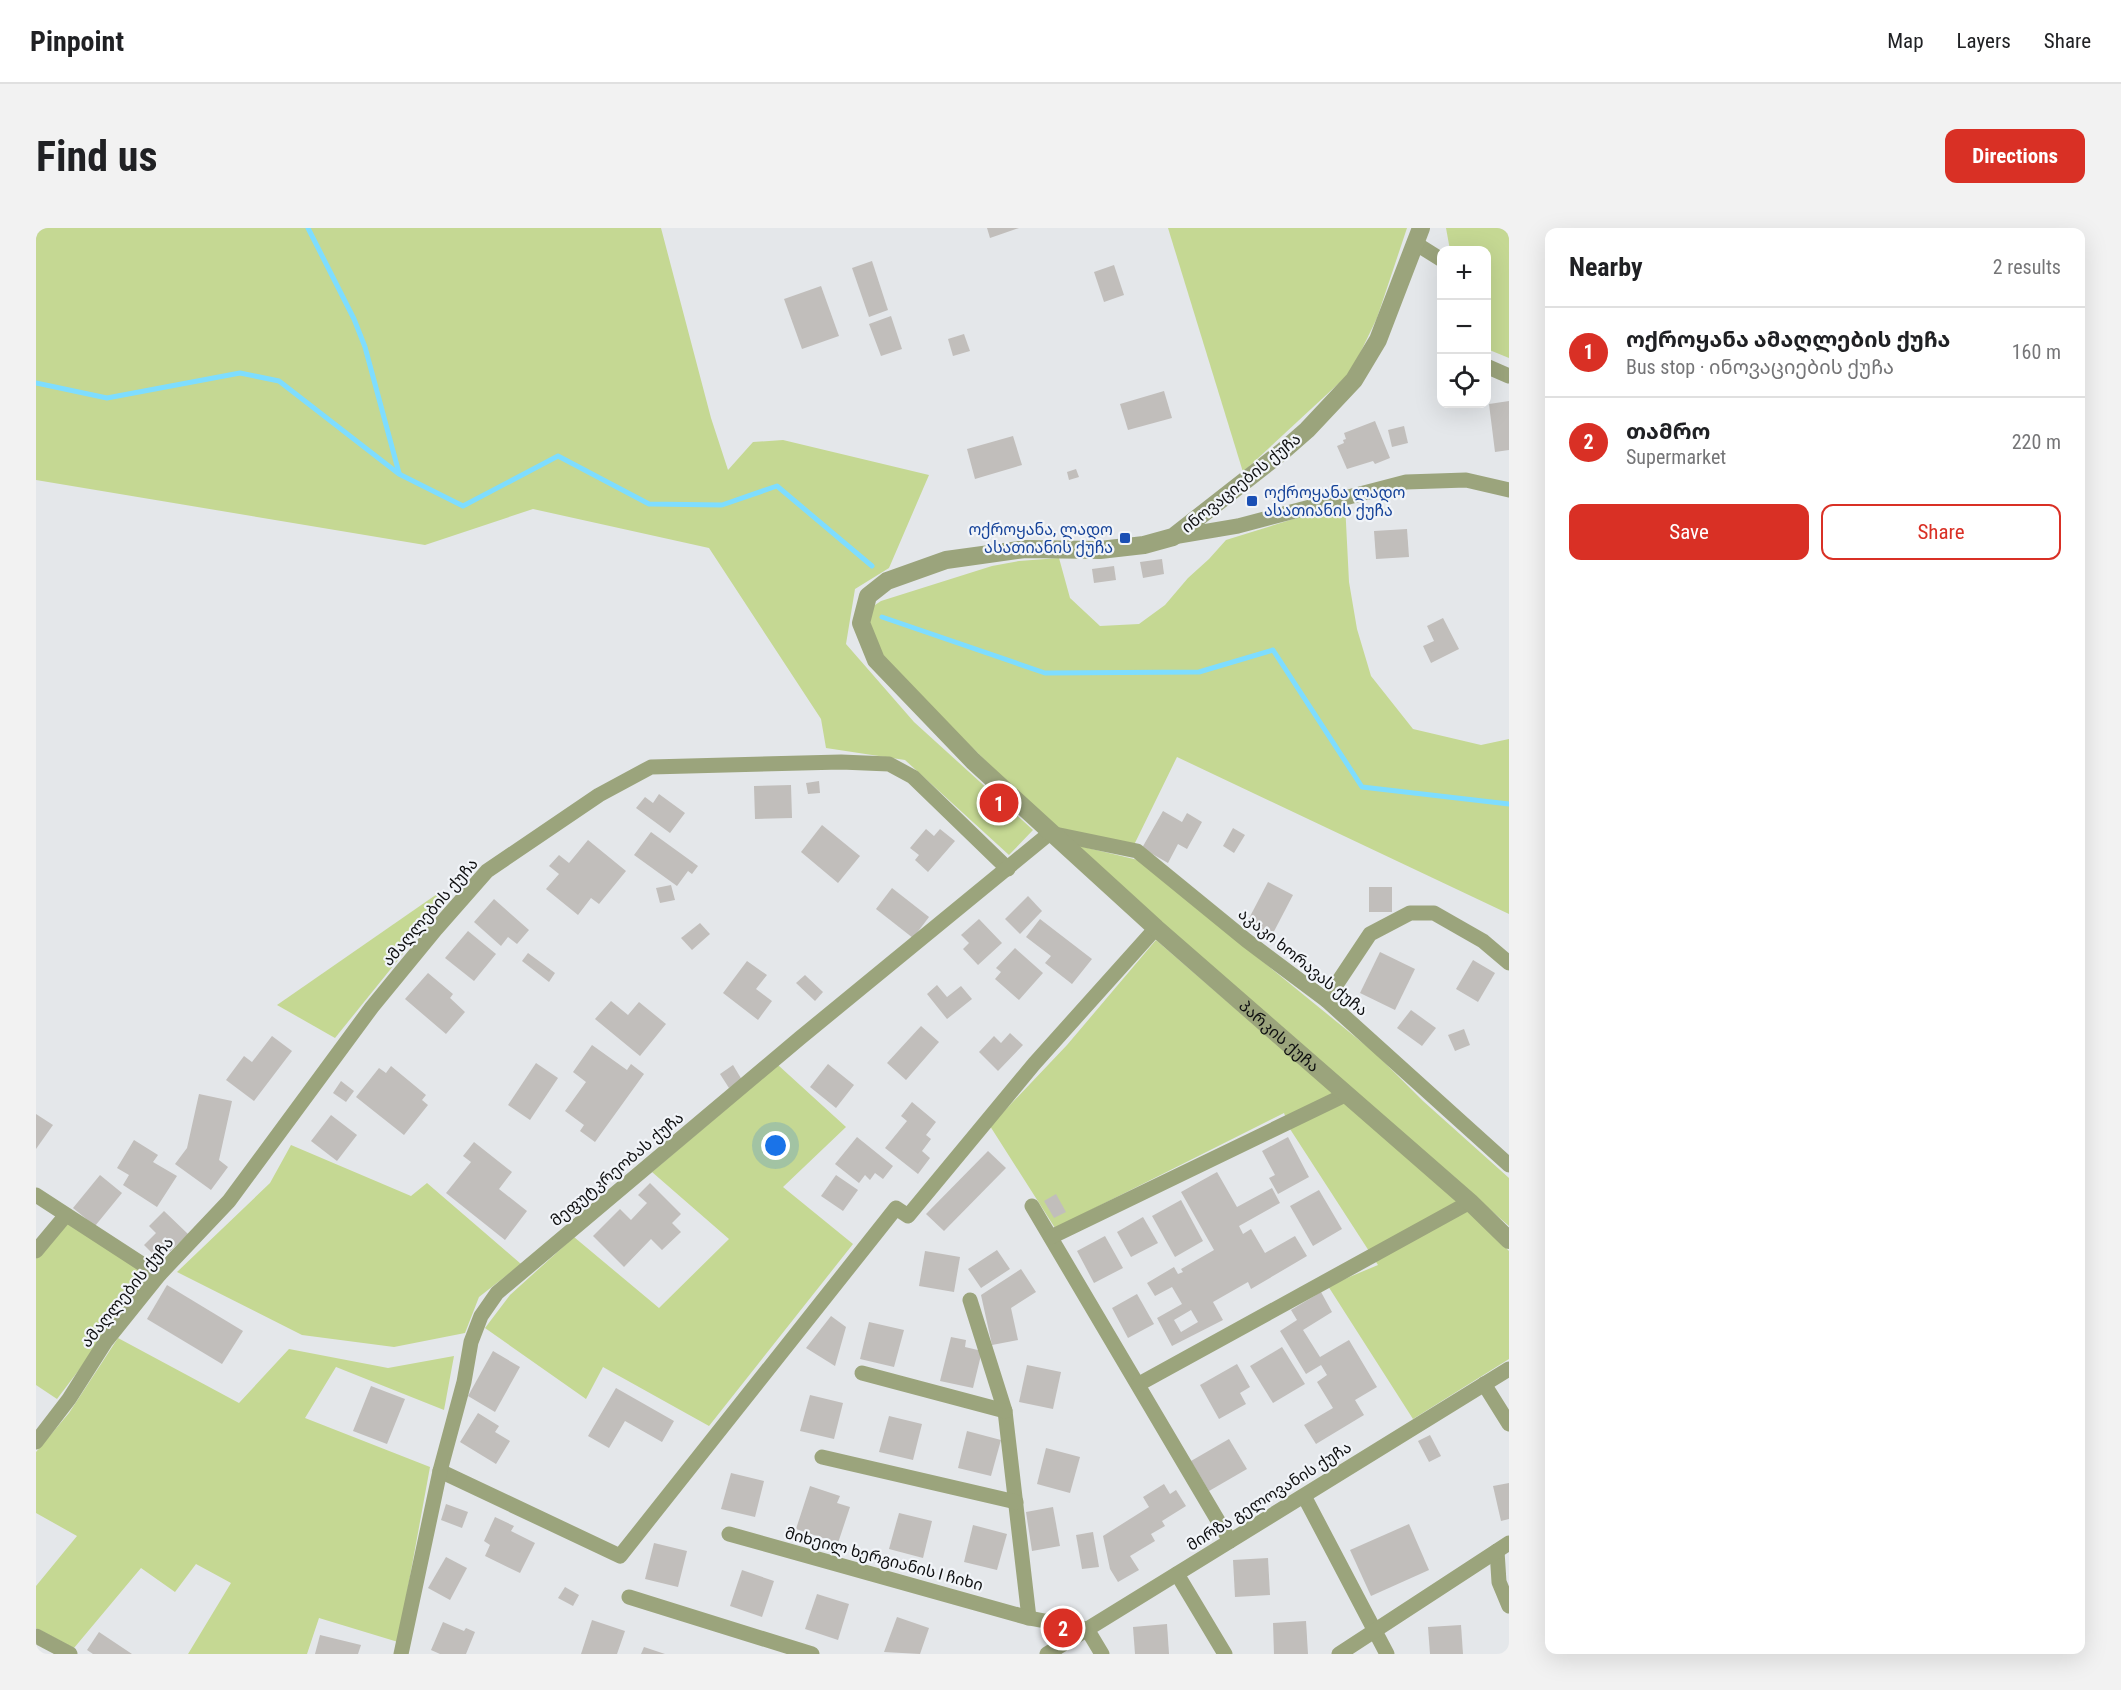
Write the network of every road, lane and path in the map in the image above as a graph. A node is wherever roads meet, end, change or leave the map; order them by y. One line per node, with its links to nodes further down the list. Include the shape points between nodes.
1 (1418, 236): 2 (street); 6 (street, ინოვაციების ქუჩა, via 1378,340 1354,380 1307,430)
2 (1437, 255)
3 (1491, 368): 4 (street)
4 (1509, 376)
5 (1509, 490): 6 (street, via 1466,480 1406,482 1238,526)
6 (1173, 537): 7 (street, ინოვაციების ქუჩა, via 1111,549 1026,549 946,560 887,581 868,596 861,623 876,660 973,761)
7 (1050, 833): 8 (street, მეფუტკრეობას ქუჩა); 9 (street, პარკის ქუჩა); 11 (street, აკაკი ხორავას ქუჩა, via 1137,851)
8 (1008, 868): 21 (street, ამაღლების ქუჩა, via 914,777 889,764 651,767 599,795 487,871 372,1007 229,1202); 31 (street, მეფუტკრეობას ქუჩა, via 497,1293 481,1316 471,1342)
9 (1156, 928): 12 (street, პარკის ქუჩა); 31 (street, via 1034,1065 909,1216 896,1208 620,1556)
10 (1509, 963): 11 (street, via 1483,941 1434,913 1410,913 1370,934)
11 (1326, 1000): 13 (street, აკაკი ხორავას ქუჩა)
12 (1347, 1094): 15 (street, პარკის ქუჩა); 18 (street)
13 (1509, 1165)
14 (36, 1195): 17 (street)
15 (1470, 1202): 19 (street, პარკის ქუჩა); 25 (street)
16 (1032, 1206): 18 (street)
17 (66, 1215): 20 (street); 21 (street)
18 (1051, 1237): 25 (street)
19 (1509, 1240)
20 (36, 1251)
21 (159, 1275): 29 (street, ამაღლების ქუჩა, via 106,1341)
22 (970, 1300): 27 (street)
23 (1509, 1369): 26 (street, მირზა გელოვანის ქუჩა)
24 (862, 1373): 27 (street)
25 (1139, 1384): 35 (street)
26 (1484, 1384): 28 (street); 32 (street, მირზა გელოვანის ქუჩა)
27 (1005, 1411): 33 (street)
28 (1509, 1424)
29 (36, 1442)
30 (822, 1457): 33 (street)
31 (440, 1471): 45 (street, მეფუტკრეობას ქუჩა)
32 (1304, 1496): 35 (street, მირზა გელოვანის ქუჩა); 42 (street)
33 (1016, 1502): 40 (street)
34 (729, 1534): 40 (street, მიხეილ ხერგიანის I ჩიხი)
35 (1230, 1541): 37 (street, მირზა გელოვანის ქუჩა)
36 (1503, 1547): 39 (street, via 1500,1582); 42 (street)
37 (1177, 1574): 41 (street, მირზა გელოვანის ქუჩა); 49 (street)
38 (629, 1597): 46 (street)
39 (1509, 1606)
40 (1029, 1618): 41 (street, მიხეილ ხერგიანის I ჩიხი)
41 (1087, 1629): 47 (street, მირზა გელოვანის ქუჩა); 48 (street)
42 (1374, 1630): 50 (street); 51 (street)
43 (36, 1636): 44 (street)
44 (70, 1654)
45 (401, 1654)
46 (812, 1654)
47 (1047, 1654)
48 (1102, 1654)
49 (1225, 1654)
50 (1339, 1654)
51 (1387, 1654)

